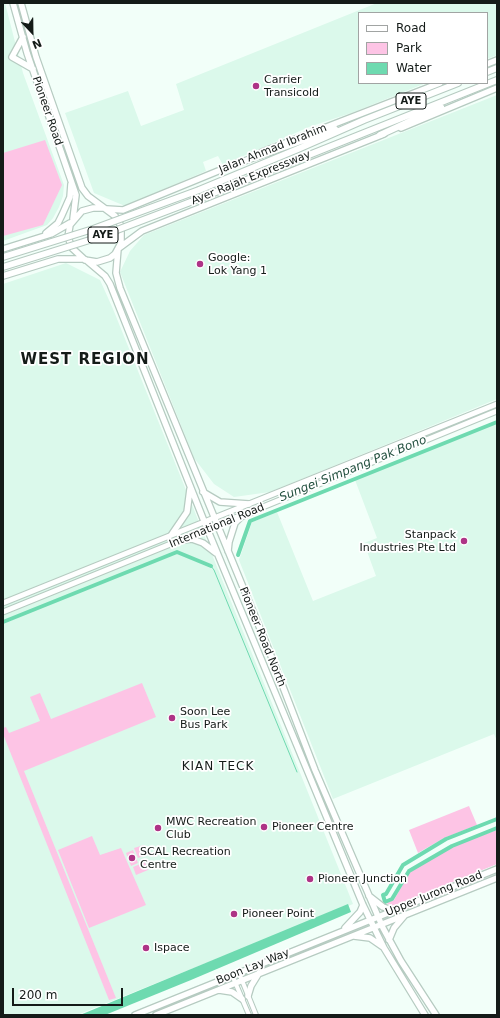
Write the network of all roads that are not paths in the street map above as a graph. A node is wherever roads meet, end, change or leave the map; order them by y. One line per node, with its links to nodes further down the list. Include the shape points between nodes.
1 (13, 3): 3 (main road, Pioneer Road)
2 (21, 3): 14 (main road, Pioneer Road, via 36,57 82,188)
3 (23, 37): 4 (main road, Pioneer Road); 4 (main road, via 12,57)
4 (33, 69): 13 (main road, Pioneer Road)
5 (437, 84): 12 (main road, Jalan Ahmad Ibrahim)
6 (455, 84): 10 (highway, Ayer Rajah Expressway / AYE)
7 (487, 84): 9 (highway, Ayer Rajah Expressway / AYE)
8 (497, 88): 11 (main road)
9 (456, 97): 11 (highway, via 445,105); 21 (highway, Ayer Rajah Expressway / AYE, bridge, via 96,238)
10 (364, 120): 12 (highway); 19 (highway, Ayer Rajah Expressway / AYE, bridge, via 199,190 93,229)
11 (380, 135): 18 (main road, via 144,230 134,235)
12 (236, 164): 14 (main road, Jalan Ahmad Ibrahim, via 123,210)
13 (71, 180): 15 (main road, Pioneer Road, via 76,195); 16 (main road, via 70,197 58,223)
14 (104, 209): 15 (main road, via 87,209); 18 (main road, via 115,216 121,226)
15 (73, 219): 16 (main road, via 61,230); 20 (main road, via 68,231 69,242 75,253)
16 (41, 237): 17 (main road)
17 (3, 249)
18 (119, 249): 20 (main road, via 104,260); 26 (main road, Pioneer Road North, via 115,267 120,288)
19 (3, 257)
20 (85, 260): 22 (main road, via 58,259); 25 (main road, Pioneer Road North, via 105,276 110,284)
21 (3, 267)
22 (3, 276)
23 (497, 404): 27 (main road, International Road)
24 (497, 412): 28 (main road, International Road)
25 (190, 486): 30 (main road, Pioneer Road North); 33 (main road, via 187,512)
26 (203, 492): 27 (main road, via 220,502); 29 (main road, Pioneer Road North)
27 (249, 504): 29 (main road, International Road)
28 (256, 510): 31 (main road, International Road); 35 (main road, via 235,523 228,542)
29 (214, 517): 30 (main road, International Road); 31 (main road, Pioneer Road North)
30 (204, 521): 32 (main road, Pioneer Road North); 33 (main road, International Road)
31 (217, 526): 32 (main road, International Road); 35 (main road, Pioneer Road North)
32 (207, 529): 34 (main road, International Road); 36 (main road, Pioneer Road North)
33 (172, 534): 37 (main road, International Road)
34 (182, 540): 36 (main road, via 192,539 203,543); 38 (main road, International Road)
35 (228, 553): 43 (main road, Pioneer Road North)
36 (218, 556): 44 (main road, Pioneer Road North)
37 (3, 603)
38 (3, 612)
39 (497, 869): 45 (main road, Upper Jurong Road)
40 (497, 878): 41 (main road, Upper Jurong Road)
41 (485, 882): 42 (main road); 46 (main road, Upper Jurong Road)
42 (497, 883)
43 (368, 895): 45 (main road); 47 (main road, Pioneer Road North)
44 (363, 905): 48 (main road, Pioneer Road North); 51 (main road, via 360,912)
45 (392, 911): 47 (main road, Upper Jurong Road)
46 (406, 914): 49 (main road, Upper Jurong Road); 53 (main road, via 394,928)
47 (378, 916): 48 (main road, Upper Jurong Road); 49 (main road, Pioneer Road North)
48 (371, 920): 50 (main road, Pioneer Road North); 51 (main road, Boon Lay Way)
49 (381, 924): 50 (main road, Upper Jurong Road); 53 (main road, Pioneer Road North)
50 (374, 927): 52 (main road, Boon Lay Way); 54 (main road, Pioneer Road North)
51 (343, 930): 55 (main road, Boon Lay Way)
52 (352, 936): 54 (main road, via 370,938); 56 (main road, Boon Lay Way)
53 (389, 940): 67 (main road, Pioneer Road North)
54 (384, 948): 66 (main road, Pioneer Road North)
55 (239, 973): 57 (main road, Boon Lay Way); 58 (street)
56 (260, 973): 58 (main road, Boon Lay Way); 61 (main road)
57 (232, 975): 59 (street); 62 (main road, Boon Lay Way)
58 (242, 980): 59 (main road, Boon Lay Way); 61 (street)
59 (235, 983): 60 (main road, Boon Lay Way); 61 (street)
60 (218, 990): 61 (main road); 63 (main road, Boon Lay Way)
61 (245, 997): 64 (street); 65 (street)
62 (135, 1015)
63 (156, 1015)
64 (249, 1015)
65 (256, 1015)
66 (425, 1015)
67 (436, 1015)

